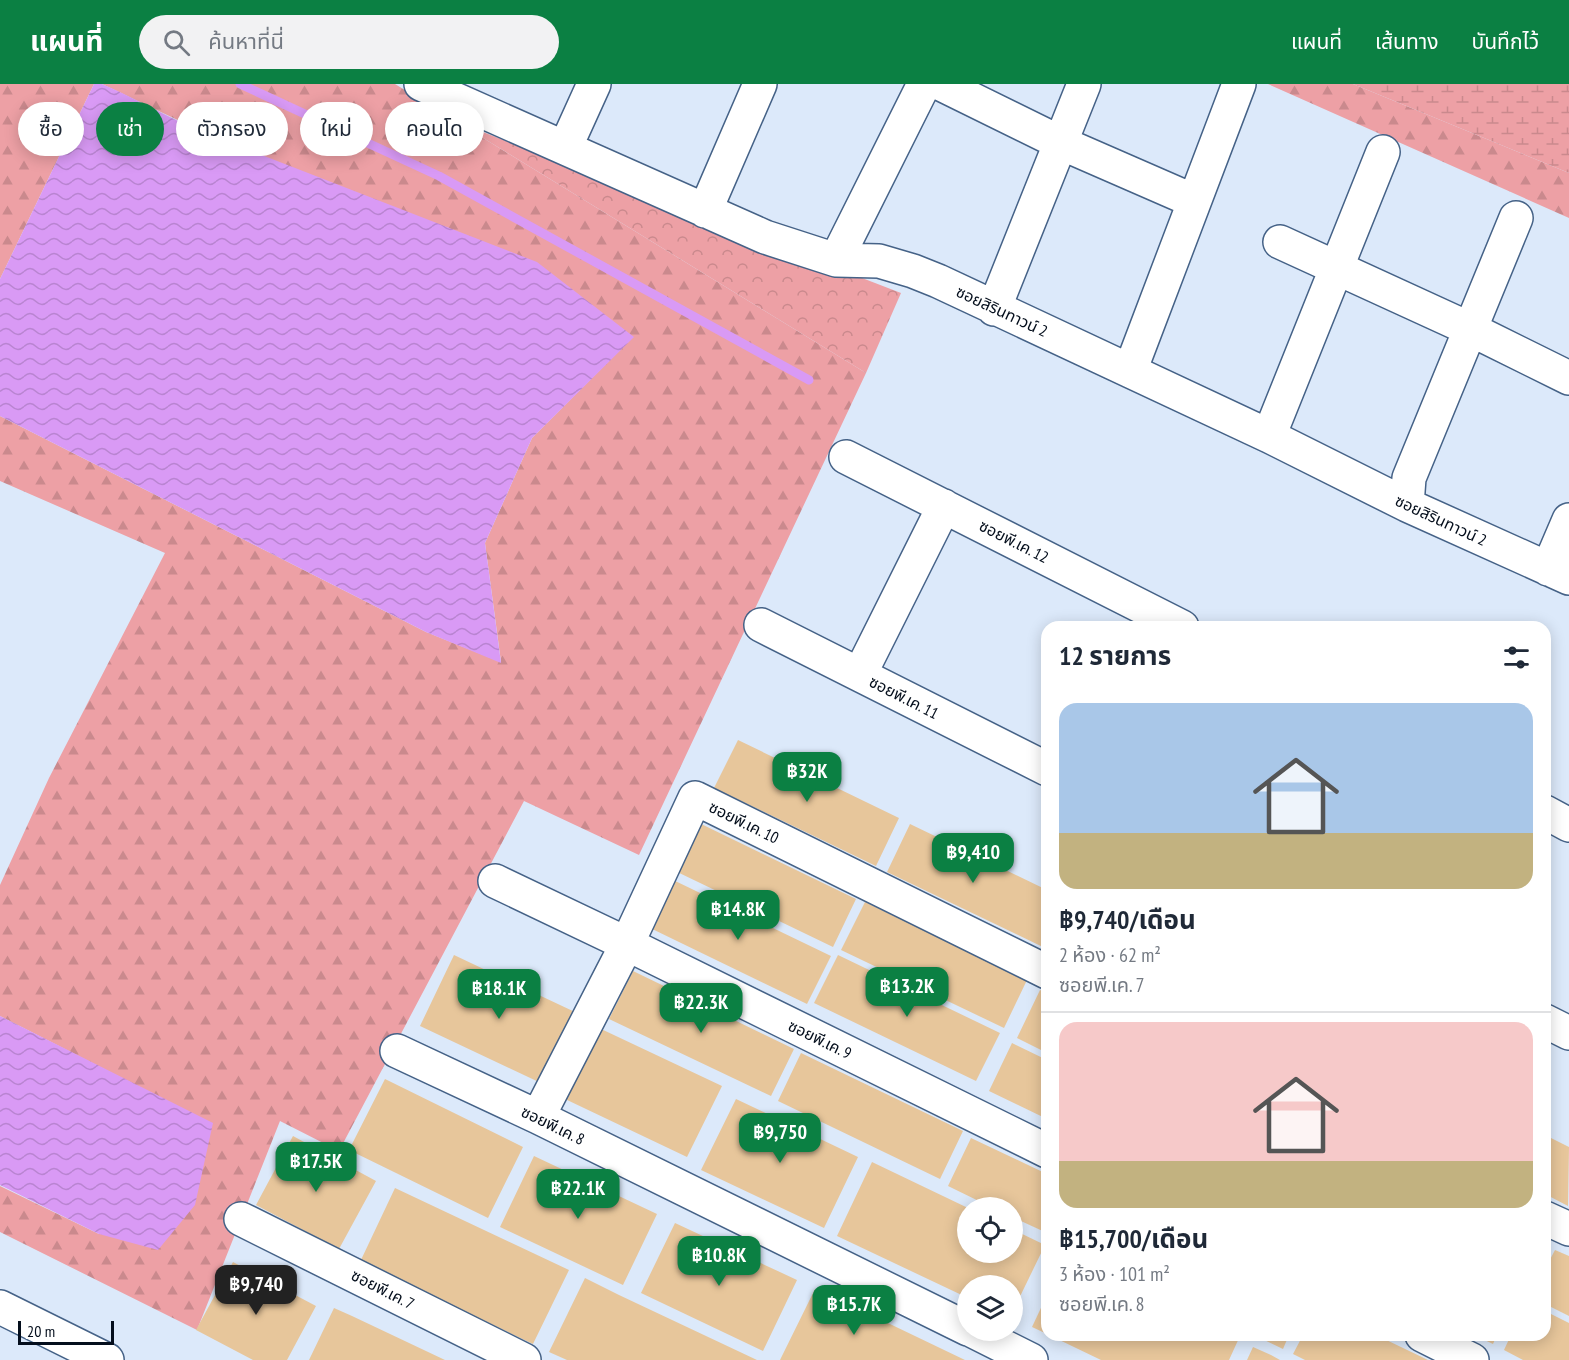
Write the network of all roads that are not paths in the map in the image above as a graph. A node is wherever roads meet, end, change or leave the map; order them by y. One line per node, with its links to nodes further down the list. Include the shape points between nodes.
1 (423, 84): 8 (street, ซอยสิรินทาวน์ 2)
2 (594, 84): 8 (street)
3 (760, 84): 11 (street)
4 (1084, 84): 7 (street)
5 (1239, 84): 10 (street)
6 (924, 85): 7 (street); 14 (street)
7 (1060, 143): 10 (street); 16 (street)
8 (565, 148): 11 (street, ซอยสิรินทาวน์ 2)
9 (1383, 152): 15 (street)
10 (1194, 201): 18 (street)
11 (705, 212): 14 (street, ซอยสิรินทาวน์ 2)
12 (1516, 218): 17 (street)
13 (1280, 242): 15 (street)
14 (836, 260): 16 (street, ซอยสิรินทาวน์ 2, via 879,261 913,271)
15 (1336, 268): 17 (street); 20 (street)
16 (994, 309): 18 (street, ซอยสิรินทาวน์ 2)
17 (1470, 329): 19 (street); 22 (street, via 1409,478)
18 (1130, 371): 20 (street, ซอยสิรินทาวน์ 2)
19 (1569, 378)
20 (1269, 436): 22 (street, ซอยสิรินทาวน์ 2)
21 (846, 457): 23 (street, ซอยพี.เค. 12)
22 (1407, 505): 25 (street, ซอยสิรินทาวน์ 2)
23 (944, 506): 26 (street, ซอยพี.เค. 12); 28 (street)
24 (1569, 520): 25 (street)
25 (1559, 574)
26 (1170, 621)
27 (761, 625): 28 (street, ซอยพี.เค. 11)
28 (860, 674): 29 (street, ซอยพี.เค. 11)
29 (1041, 766)
30 (1551, 815): 31 (street)
31 (1569, 825)
32 (495, 881): 33 (street, ซอยพี.เค. 9)
33 (627, 944): 34 (street, ซอยพี.เค. 10, via 695,798); 38 (street, ซอยพี.เค. 10); 39 (street, ซอยพี.เค. 9)
34 (1041, 969)
35 (1551, 1024): 36 (street)
36 (1569, 1033)
37 (397, 1051): 38 (street, ซอยพี.เค. 8)
38 (538, 1118): 44 (street, ซอยพี.เค. 8)
39 (1041, 1148)
40 (242, 1219): 48 (street, ซอยพี.เค. 7)
41 (1551, 1221): 42 (street)
42 (1569, 1229)
43 (0, 1307): 47 (street)
44 (957, 1324)
45 (992, 1341): 49 (street, ซอยพี.เค. 8)
46 (1434, 1341): 50 (street)
47 (107, 1360)
48 (524, 1360)
49 (1031, 1360)
50 (1472, 1360)

